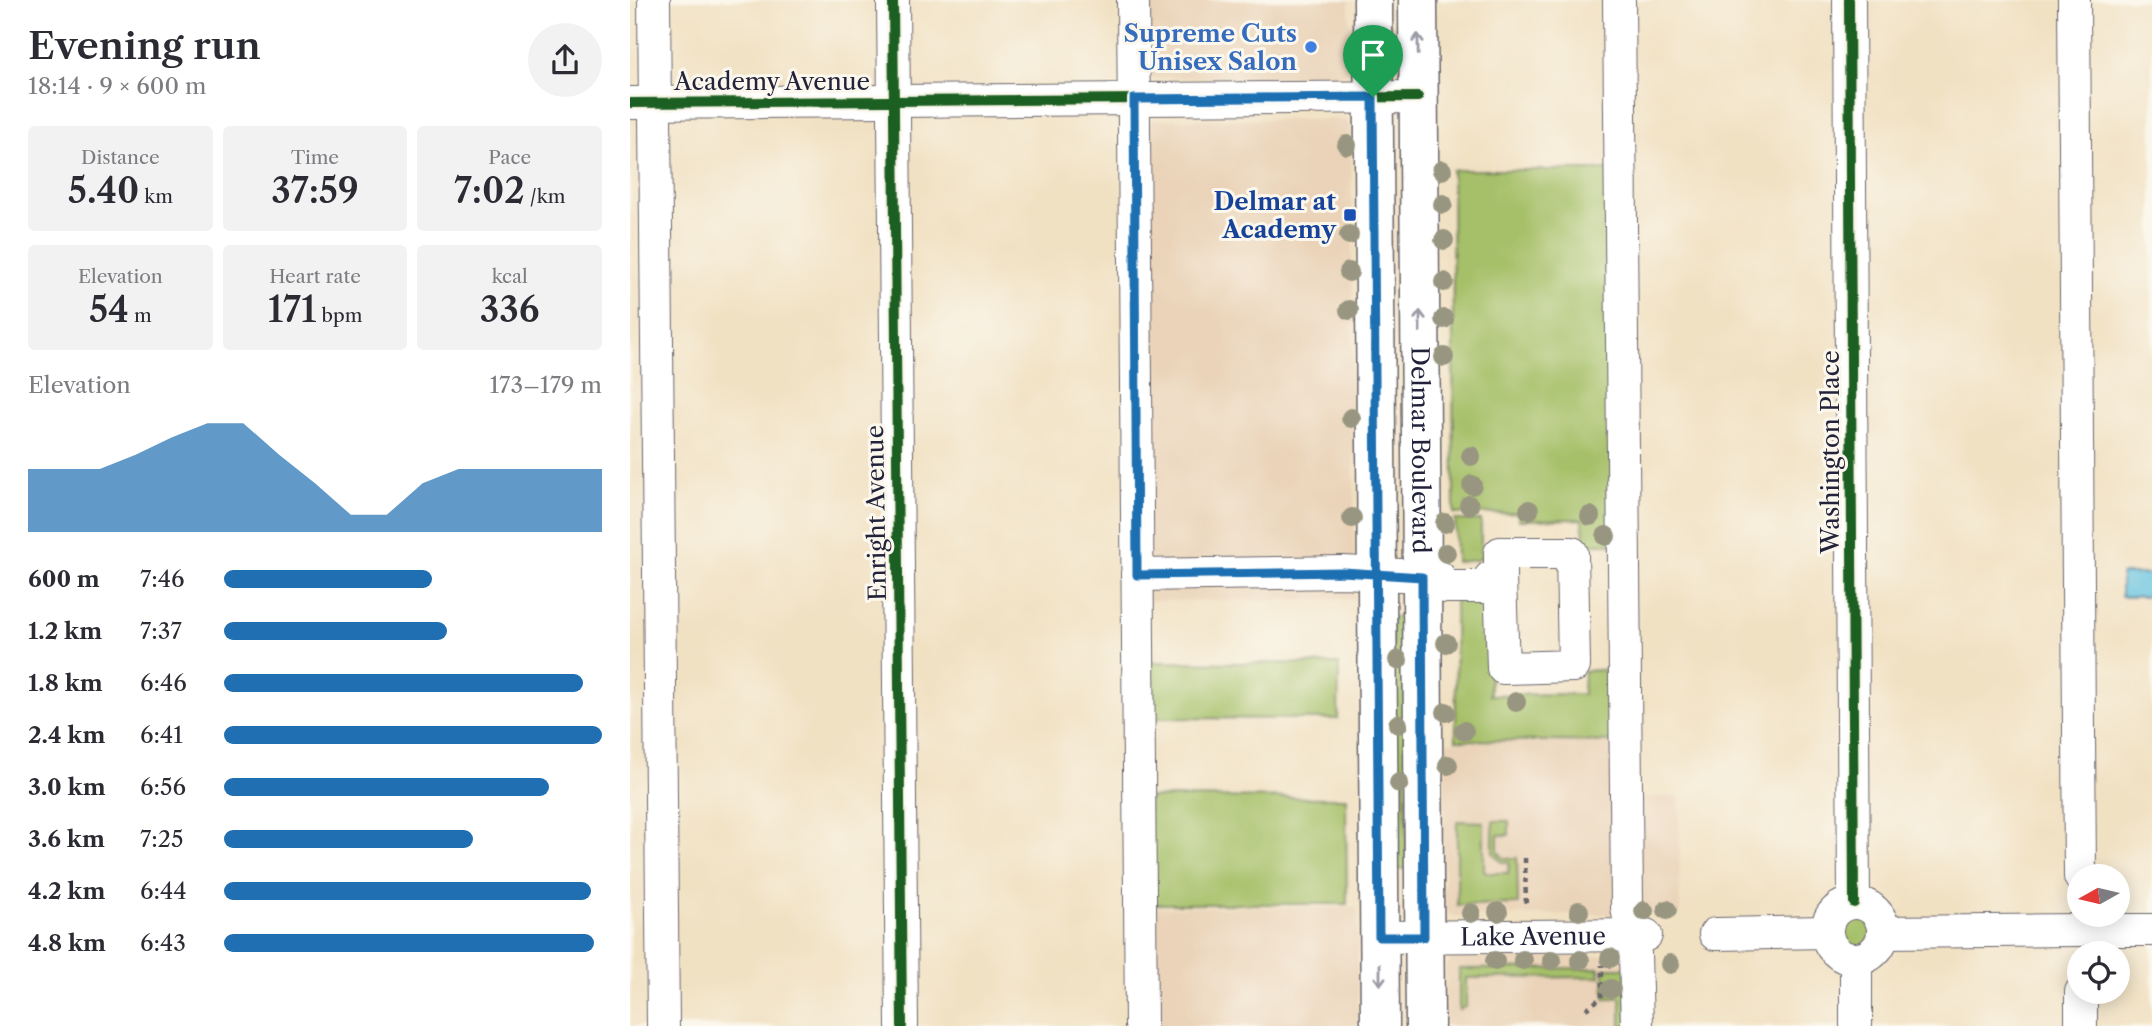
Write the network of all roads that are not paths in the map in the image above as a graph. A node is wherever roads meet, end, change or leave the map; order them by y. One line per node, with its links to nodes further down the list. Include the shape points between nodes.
1 (654, 0): 13 (street)
2 (893, 0): 12 (street, Enright Avenue)
3 (1133, 0): 11 (street)
4 (1373, 0): 9 (main road, Delmar Boulevard)
5 (1418, 0): 10 (main road, Delmar Boulevard, one-way to 5)
6 (1619, 0): 25 (street, via 1627,887)
7 (1849, 0): 19 (street, Washington Place)
8 (2074, 0): 18 (street)
9 (1373, 97): 10 (street, Academy Avenue); 11 (street, Academy Avenue); 15 (main road, Delmar Boulevard)
10 (1419, 97): 16 (main road, Delmar Boulevard, one-way to 10)
11 (1134, 99): 12 (street, Academy Avenue); 14 (street)
12 (894, 102): 13 (street, Academy Avenue); 31 (street, Enright Avenue)
13 (642, 103): 30 (street)
14 (1137, 575): 15 (street); 32 (street)
15 (1377, 575): 16 (street); 26 (main road, Delmar Boulevard)
16 (1430, 577): 17 (street, via 1445,569 1484,568); 27 (main road, Delmar Boulevard)
17 (1495, 578)
18 (2080, 864)
19 (1854, 903): 21 (street, via 1832,915); 22 (street, via 1878,915)
20 (2152, 930): 23 (street)
21 (1827, 932): 24 (street); 28 (street, via 1833,949)
22 (1883, 932): 23 (street); 28 (street, via 1878,948)
23 (2085, 932)
24 (1715, 934)
25 (1639, 935): 27 (street, Lake Avenue); 35 (street)
26 (1379, 937): 27 (street, Lake Avenue); 33 (main road, Delmar Boulevard, one-way to 33)
27 (1424, 937): 34 (main road, Delmar Boulevard)
28 (1856, 959): 36 (street)
29 (2081, 1004): 37 (street)
30 (663, 1026)
31 (902, 1026)
32 (1141, 1026)
33 (1380, 1026)
34 (1425, 1026)
35 (1637, 1026)
36 (1856, 1026)
37 (2081, 1026)

